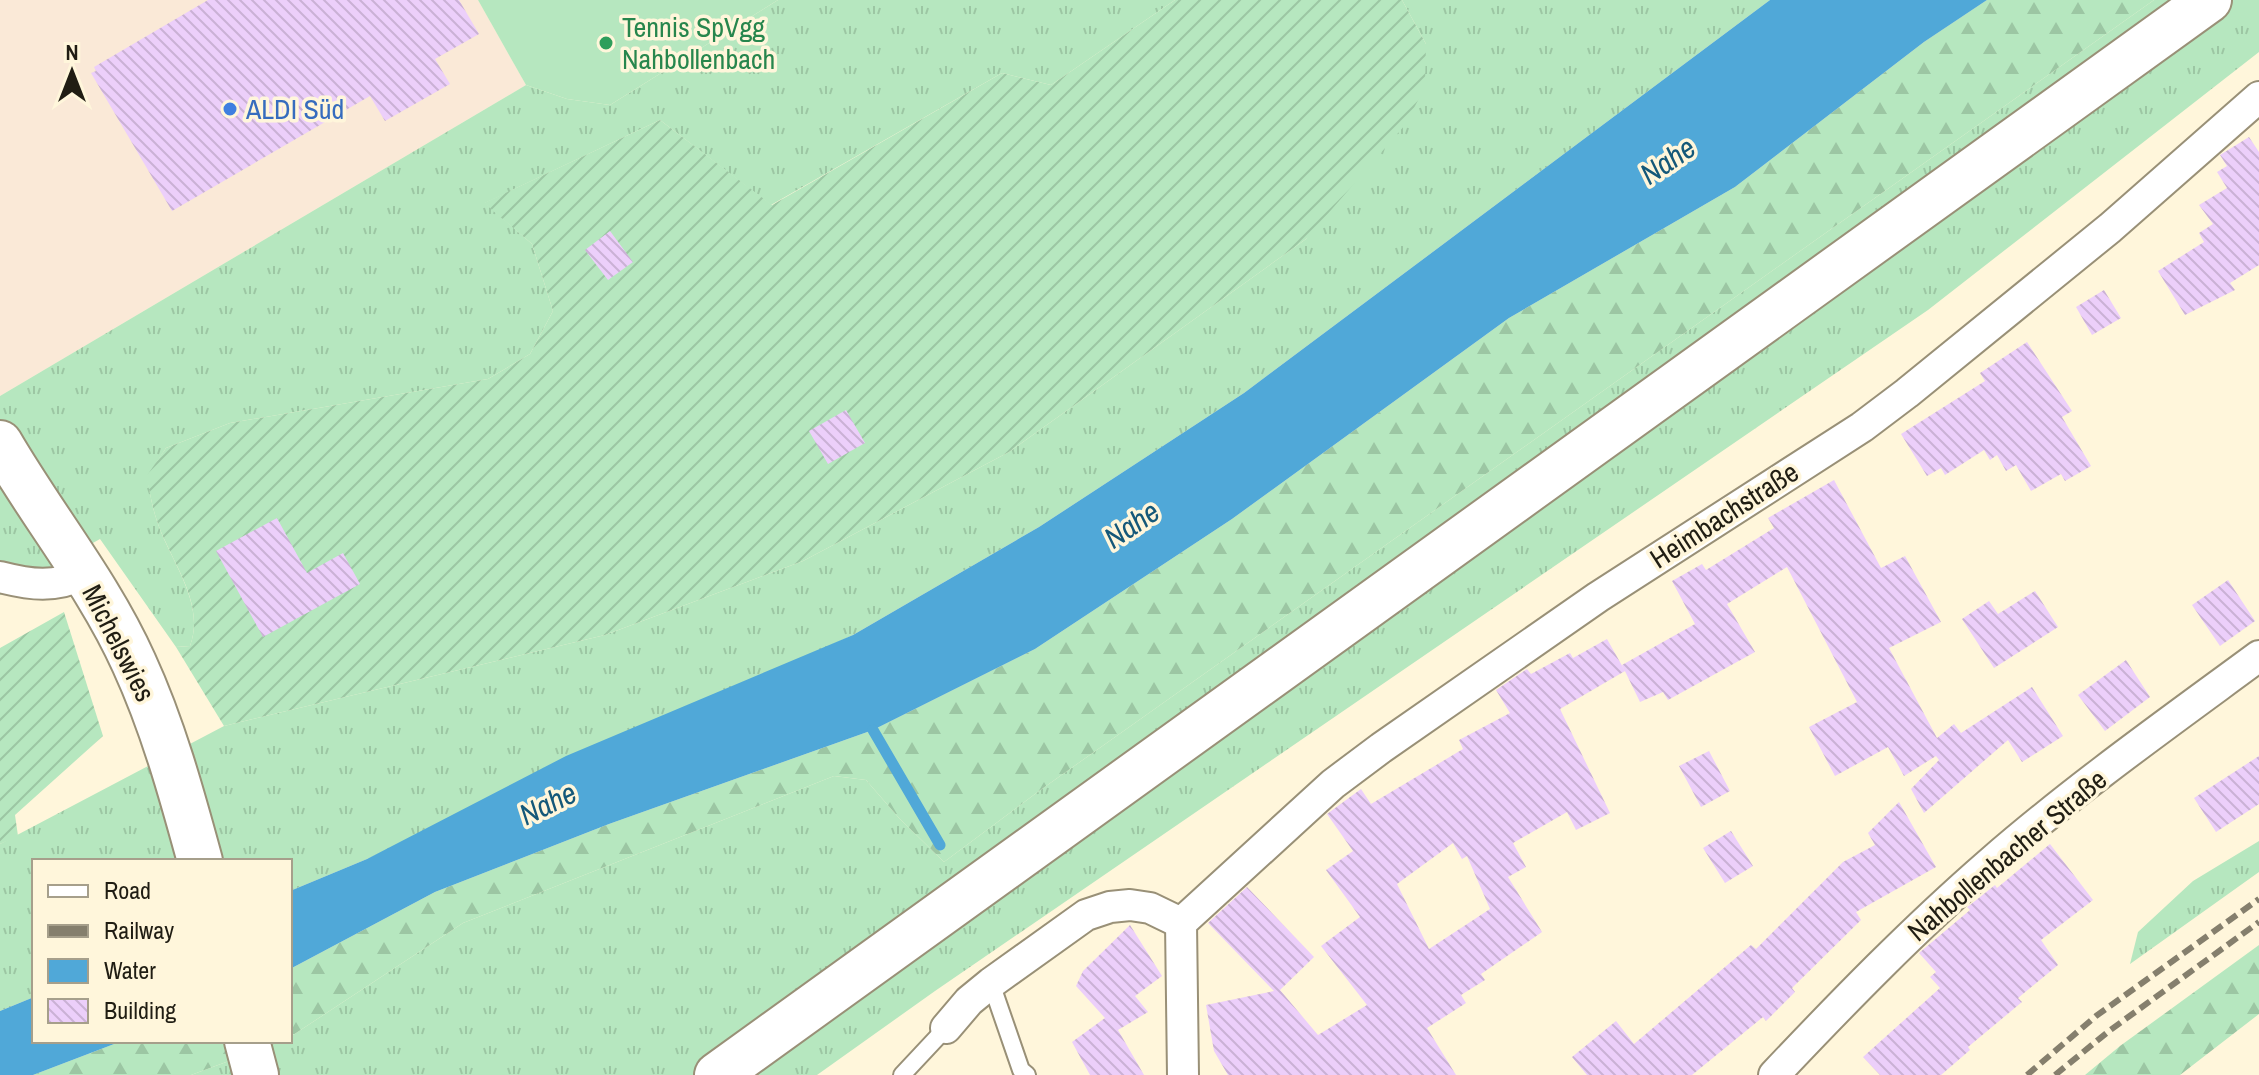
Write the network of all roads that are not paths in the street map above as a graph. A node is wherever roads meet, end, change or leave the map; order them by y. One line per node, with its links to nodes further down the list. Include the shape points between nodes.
1 (2209, 0): 13 (main road)
2 (2259, 97): 8 (street, Heimbachstraße, via 2110,228 1907,393 1381,748 1333,784)
3 (0, 443): 4 (main road, Michelswies)
4 (84, 574): 5 (street, via 42,585); 7 (main road, Michelswies, via 134,662)
5 (0, 577)
6 (2259, 656): 17 (street, Nahbollenbacher Straße, via 1992,861 1891,954)
7 (199, 859)
8 (1181, 923): 9 (street, via 1150,908 1110,907 1086,915); 16 (street)
9 (991, 983): 10 (street); 15 (lane)
10 (946, 1028): 14 (lane)
11 (248, 1043): 12 (main road)
12 (256, 1075)
13 (717, 1075)
14 (902, 1075)
15 (1027, 1075)
16 (1183, 1075)
17 (1774, 1075)

